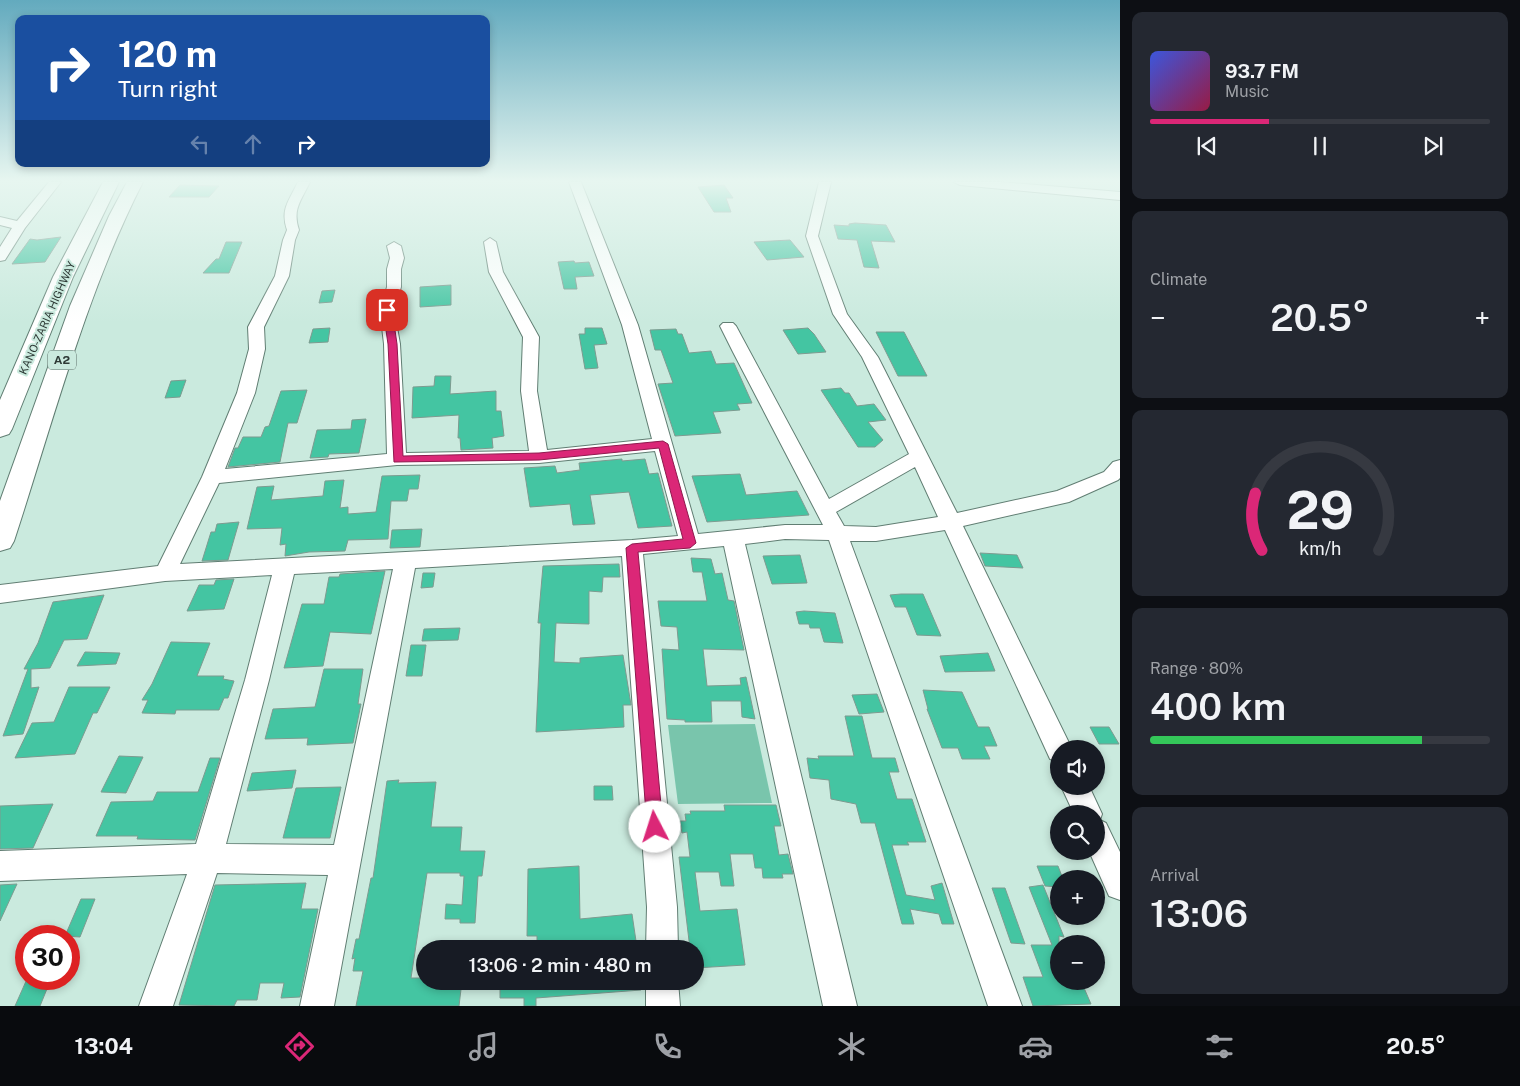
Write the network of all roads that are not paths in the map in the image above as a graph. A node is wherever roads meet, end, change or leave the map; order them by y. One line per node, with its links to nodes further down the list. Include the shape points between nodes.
1 (18, 229): 9 (street)
2 (87, 229): 11 (highway, KANO-ZARIA HIGHWAY / A2, via 63,277)
3 (112, 229): 22 (highway, KANO-ZARIA HIGHWAY / A2, via 80,306)
4 (293, 229): 17 (street, via 282,276 256,327 257,349 246,393)
5 (594, 229): 12 (street, via 630,325)
6 (814, 229): 13 (street, via 812,236 840,314 870,357)
7 (490, 242): 14 (street, via 496,272 531,337 529,391)
8 (394, 246): 15 (street, via 397,258 394,287 387,310 392,344)
9 (0, 257)
10 (728, 326): 18 (street)
11 (0, 429)
12 (663, 444): 14 (street); 23 (street)
13 (920, 456): 18 (street); 19 (street)
14 (539, 457): 15 (street)
15 (397, 460): 17 (street)
16 (1120, 466): 19 (street, via 1111,476 1062,497)
17 (212, 477): 27 (street)
18 (825, 510): 20 (street)
19 (950, 522): 20 (street, via 876,534); 29 (street)
20 (836, 533): 21 (street, via 785,532); 41 (street)
21 (733, 538): 23 (street); 40 (street)
22 (0, 541)
23 (690, 543): 24 (street)
24 (632, 548): 25 (street); 35 (street, via 662,906)
25 (405, 561): 26 (street); 32 (street)
26 (285, 567): 27 (street); 31 (street)
27 (165, 573): 28 (street)
28 (0, 594)
29 (1054, 740)
30 (1105, 852): 34 (street)
31 (207, 858): 32 (street); 33 (street); 37 (street)
32 (345, 860): 38 (street)
33 (0, 866)
34 (1120, 885)
35 (662, 940)
36 (662, 990): 39 (street)
37 (156, 1006)
38 (318, 1006)
39 (662, 1006)
40 (840, 1006)
41 (1005, 1006)

